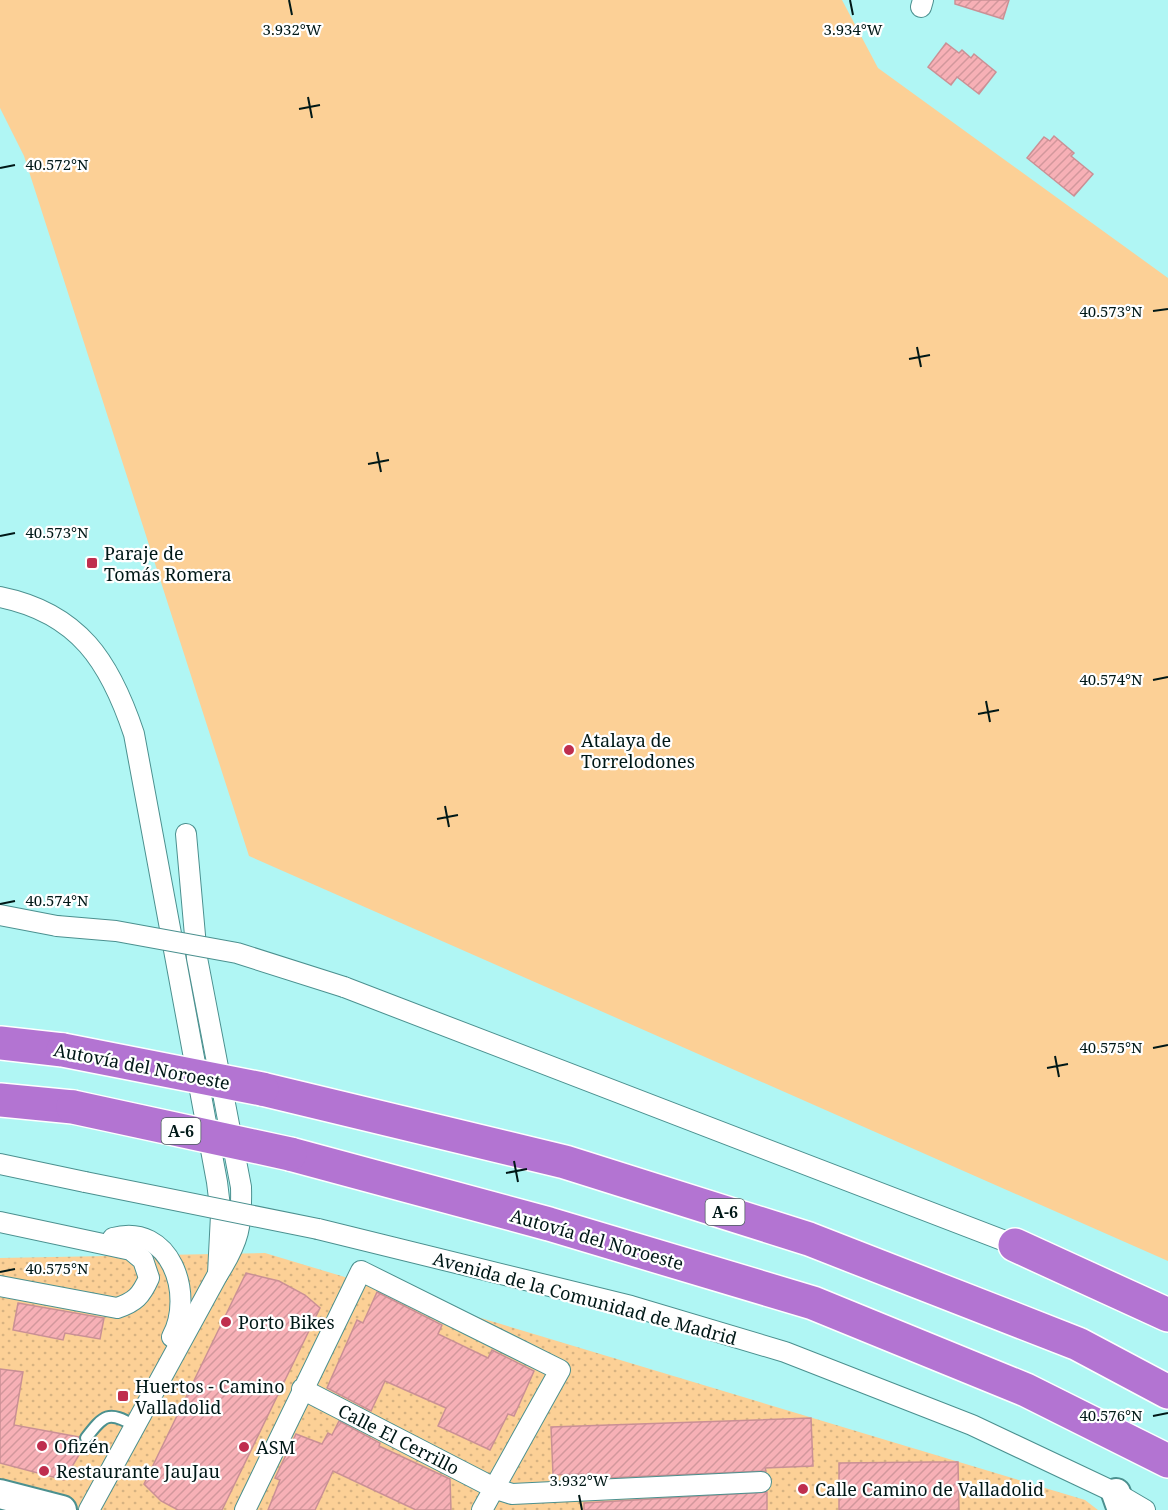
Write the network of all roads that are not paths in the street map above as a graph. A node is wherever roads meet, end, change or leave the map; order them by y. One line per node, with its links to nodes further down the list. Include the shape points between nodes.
1 (0, 597): 12 (street, via 47,612 84,638 112,677 134,734 217,1182 221,1215)
2 (186, 834): 12 (street, via 197,958 241,1187 240,1233)
3 (0, 915): 4 (street)
4 (57, 926): 5 (street); 11 (street, bridge, via 116,930 237,952 344,987)
5 (0, 929)
6 (0, 1043): 18 (highway, Autovía del Noroeste / A-6, bridge, via 63,1050 262,1089 565,1161 809,1239 1078,1344)
7 (0, 1100): 21 (highway, Autovía del Noroeste / A-6, bridge, via 73,1107 290,1154 549,1224 813,1303 1026,1390)
8 (0, 1164): 25 (street, Avenida de la Comunidad de Madrid, bridge, via 318,1229 631,1306 785,1352 972,1425)
9 (0, 1222): 10 (street)
10 (99, 1242): 13 (street, via 131,1250 143,1260 149,1278 142,1296 132,1303 117,1308); 16 (street, via 125,1235 145,1240 163,1250 175,1269 181,1292 179,1324 159,1361)
11 (1015, 1245): 14 (street); 15 (highway)
12 (218, 1274): 16 (street)
13 (0, 1286)
14 (1168, 1303)
15 (1168, 1315)
16 (159, 1382): 19 (street)
17 (302, 1389): 23 (street, Calle El Cerrillo); 23 (street, via 361,1271 560,1370); 28 (street)
18 (1168, 1392)
19 (135, 1426): 20 (lane, via 119,1416 110,1416 100,1419); 27 (street)
20 (86, 1438)
21 (1168, 1461)
22 (762, 1482): 23 (street, Calle El Cerrillo, via 512,1494)
23 (496, 1489): 29 (street)
24 (0, 1494): 26 (street)
25 (1119, 1501): 30 (street, Avenida de la Comunidad de Madrid)
26 (62, 1510)
27 (89, 1510)
28 (245, 1510)
29 (482, 1510)
30 (1145, 1510)

